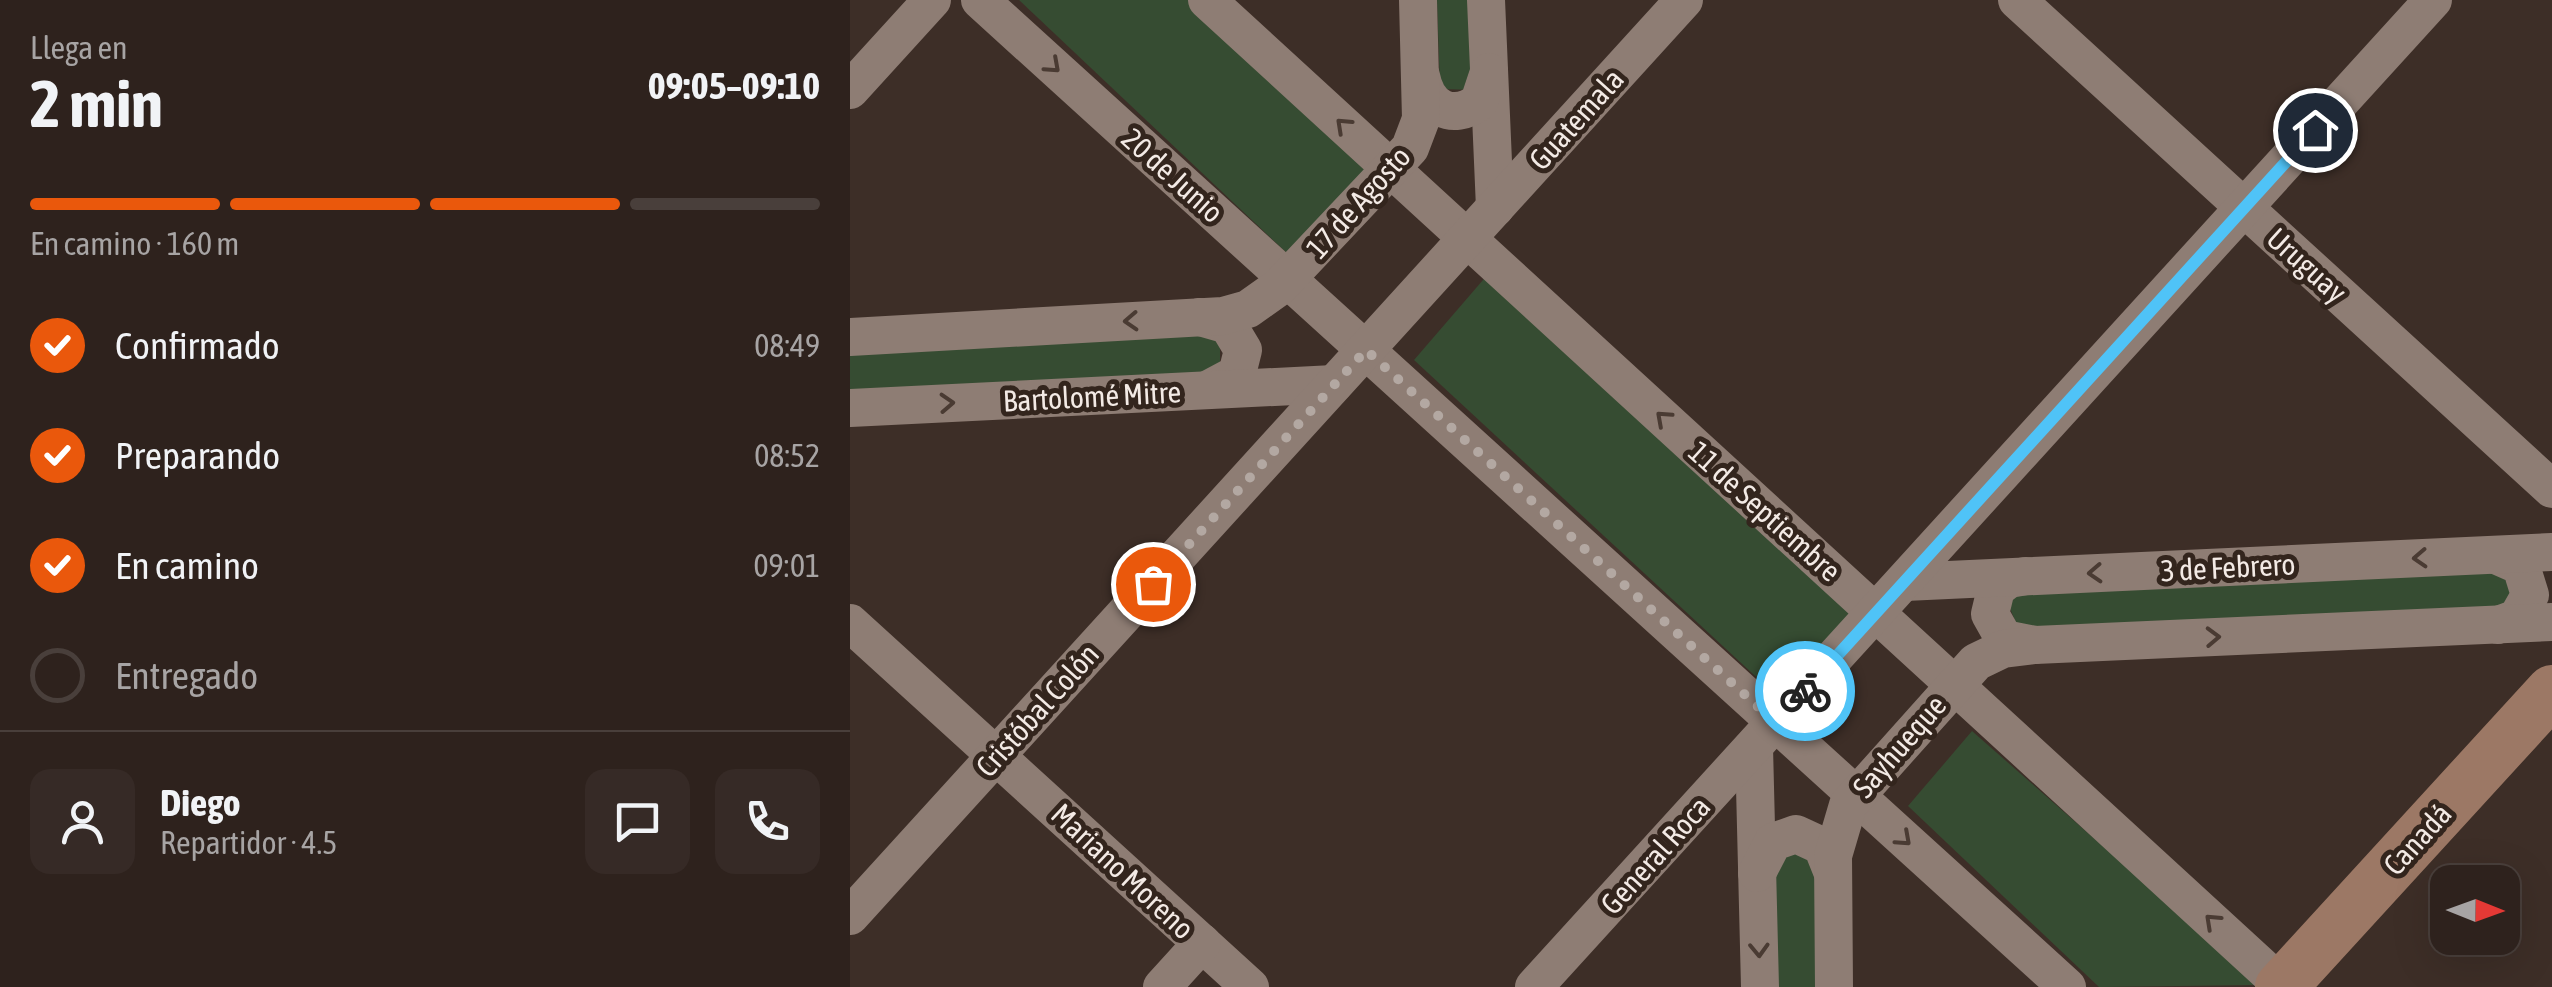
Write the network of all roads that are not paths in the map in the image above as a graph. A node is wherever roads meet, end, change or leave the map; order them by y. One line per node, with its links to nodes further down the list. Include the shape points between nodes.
1 (932, 0): 11 (street)
2 (980, 0): 16 (street, 20 de Junio, one-way to 16)
3 (1207, 0): 12 (street, one-way to 3)
4 (1418, 0): 10 (street, 17 de Agosto)
5 (1486, 0): 9 (street)
6 (1684, 0): 13 (street, Guatemala)
7 (2017, 0): 14 (street, Uruguay)
8 (2433, 0): 14 (street, General Roca)
9 (1489, 71): 10 (street, via 1479,102 1458,112 1428,99); 13 (street)
10 (1421, 74): 12 (street, 17 de Agosto, via 1417,134)
11 (850, 90)
12 (1392, 170): 15 (street); 16 (street, 17 de Agosto)
13 (1495, 208): 15 (street, Guatemala)
14 (2244, 208): 23 (street, Uruguay); 27 (street, General Roca)
15 (1467, 238): 19 (street, Cristóbal Colón); 28 (street, 11 de Septiembre, one-way to 15)
16 (1288, 279): 17 (street, via 1248,308); 19 (street, 20 de Junio)
17 (1200, 318): 18 (street, one-way to 18); 21 (street, via 1233,329 1243,358 1231,380)
18 (850, 337)
19 (1366, 350): 20 (street, Cristóbal Colón); 35 (street)
20 (1334, 384): 21 (street, Bartolomé Mitre); 36 (street, Cristóbal Colón)
21 (1204, 390): 22 (street, Bartolomé Mitre, one-way to 21)
22 (850, 408)
23 (2552, 489)
24 (2552, 552): 25 (street, 3 de Febrero)
25 (2496, 554): 26 (street, 3 de Febrero, one-way to 26); 31 (street, via 2521,566 2530,595 2517,618)
26 (2026, 576): 27 (street, 3 de Febrero); 32 (street, via 1996,589 1990,614 2004,638)
27 (1904, 582): 28 (street, General Roca)
28 (1876, 613): 33 (street, 11 de Septiembre); 35 (street, General Roca)
29 (2552, 622): 31 (street)
30 (850, 624): 36 (street, Mariano Moreno)
31 (2498, 625): 32 (street, one-way to 31)
32 (2035, 645): 33 (street, via 1988,655)
33 (1953, 684): 37 (street, Sayhueque); 42 (street, 11 de Septiembre, one-way to 33)
34 (2552, 691): 42 (street, Canadá)
35 (1765, 735): 37 (street); 39 (street); 45 (street, General Roca)
36 (997, 754): 40 (street, Cristóbal Colón); 41 (street, Mariano Moreno)
37 (1856, 796): 38 (street, Sayhueque, via 1837,830); 48 (street, one-way to 48)
38 (1832, 871): 39 (street, via 1822,846 1796,834 1773,842); 47 (street, Sayhueque)
39 (1757, 872): 46 (street, one-way to 46)
40 (850, 916)
41 (1202, 944): 43 (street); 44 (street, Mariano Moreno)
42 (2283, 986)
43 (1162, 987)
44 (1250, 987)
45 (1534, 987)
46 (1760, 987)
47 (1834, 987)
48 (2067, 987)

